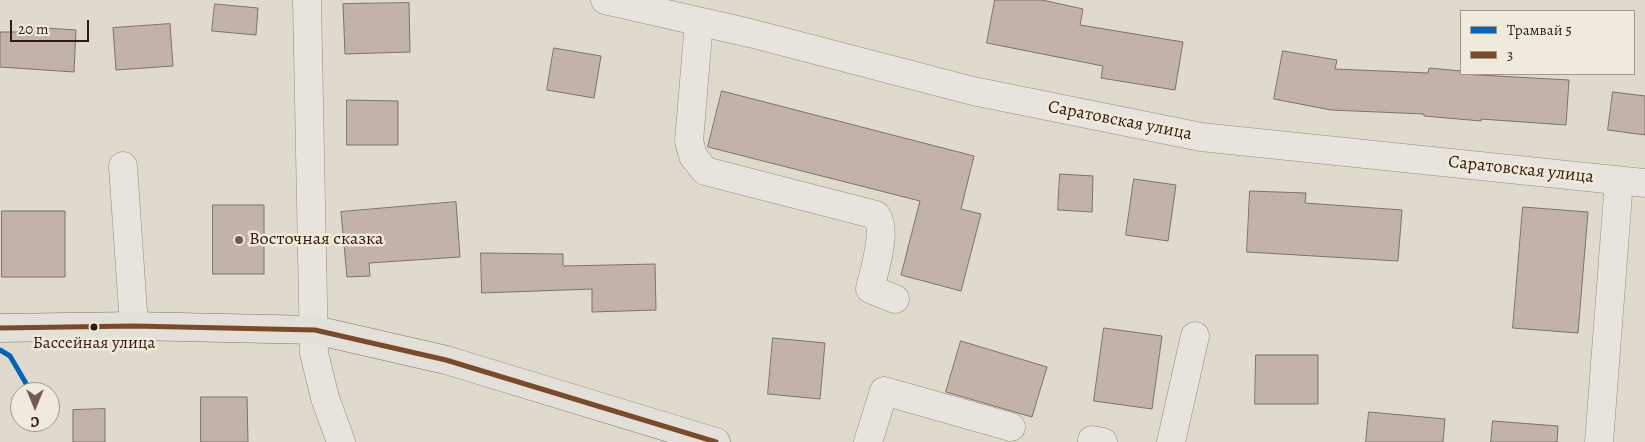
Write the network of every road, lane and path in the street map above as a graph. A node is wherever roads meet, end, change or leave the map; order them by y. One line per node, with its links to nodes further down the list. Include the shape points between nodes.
1 (307, 0): 9 (street)
2 (604, 0): 3 (street, Саратовская улица)
3 (699, 22): 5 (street, Саратовская улица, via 973,91 1202,137); 6 (street, via 689,141 693,156 705,171 876,215 881,222 882,233 870,289)
4 (123, 166): 7 (street)
5 (1632, 182): 16 (street)
6 (895, 299)
7 (134, 326): 8 (main road); 9 (main road)
8 (0, 328)
9 (315, 330): 12 (street, via 316,362); 13 (main road, via 446,360)
10 (1195, 336): 15 (street)
11 (1011, 427): 14 (street, via 884,391)
12 (341, 442)
13 (716, 442)
14 (868, 442)
15 (1171, 442)
16 (1599, 442)

